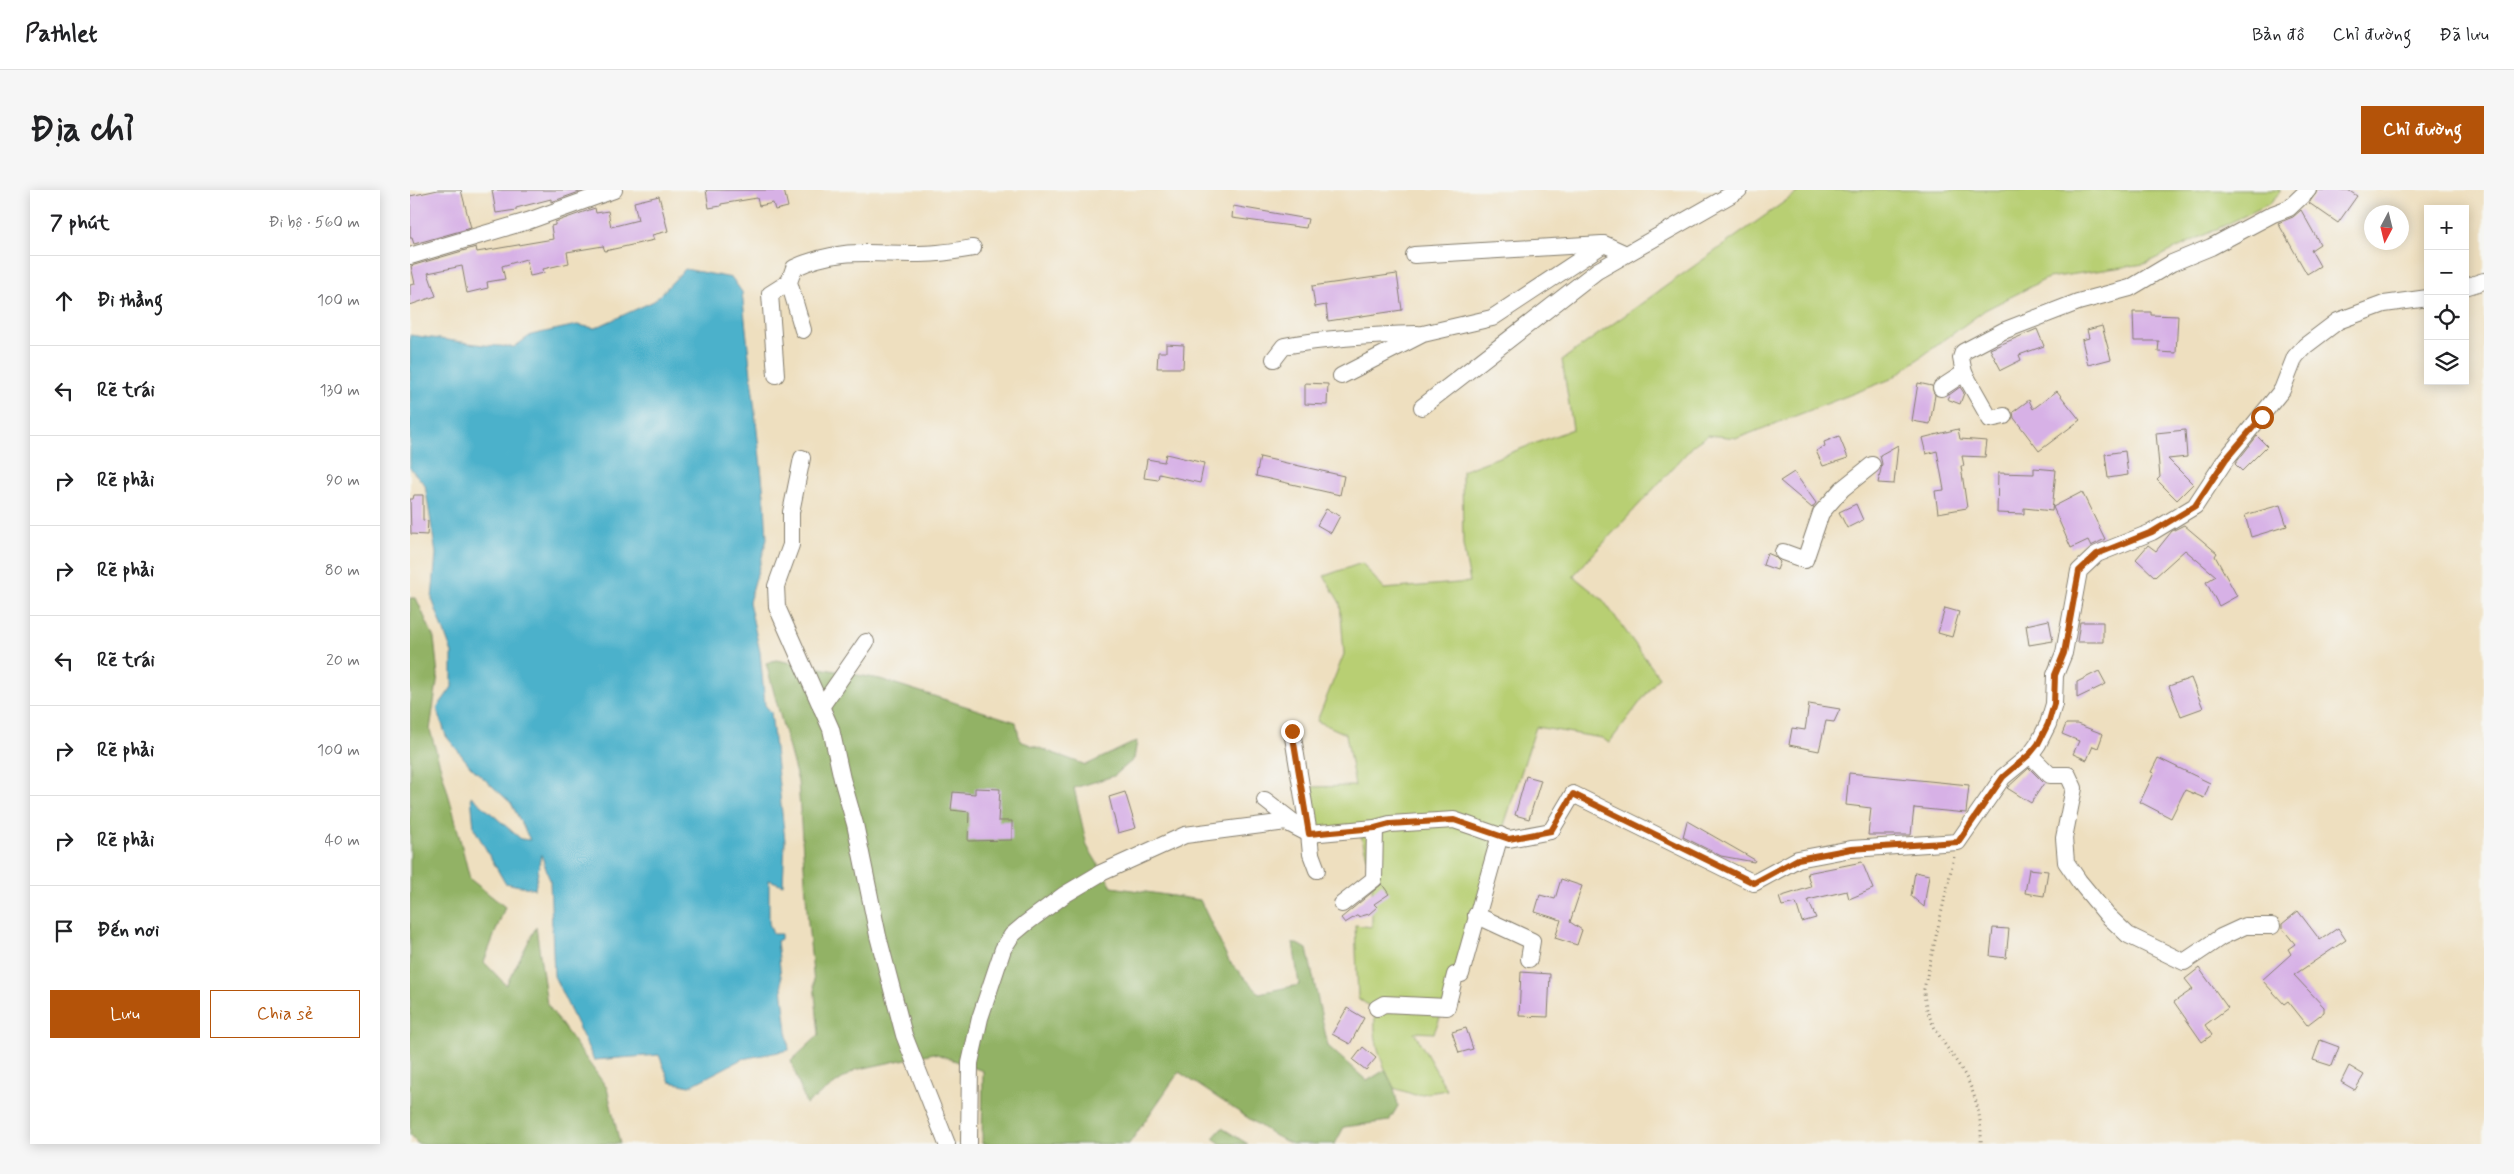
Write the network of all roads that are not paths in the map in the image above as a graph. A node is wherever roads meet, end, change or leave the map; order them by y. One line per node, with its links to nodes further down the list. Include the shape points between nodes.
1 (614, 190): 8 (street, via 528,221)
2 (1739, 190): 6 (street)
3 (2308, 190): 16 (street, via 2289,208 2210,248 2172,263 2130,288 2078,302 1977,344 1963,352)
4 (1604, 244): 6 (street); 7 (street); 14 (street, via 1492,318)
5 (972, 248): 10 (street, via 937,253 843,253 794,268)
6 (1626, 254): 20 (street, via 1597,271)
7 (1414, 255)
8 (410, 256)
9 (2484, 281): 11 (street)
10 (789, 282): 13 (street); 17 (street, via 770,294)
11 (2469, 286)
12 (2424, 299): 28 (street, via 2384,304 2338,322 2305,346 2295,357 2282,390 2226,459 2195,506 2152,532 2097,554 2079,571 2064,653 2055,675 2054,704 2048,724)
13 (804, 330)
14 (1423, 334): 15 (street, via 1381,335 1284,346); 18 (street)
15 (1274, 359)
16 (1964, 373): 19 (street); 21 (street, via 1990,419)
17 (776, 376)
18 (1341, 376)
19 (1941, 388)
20 (1422, 407)
21 (2004, 416)
22 (802, 458): 26 (street, via 791,512 791,546 775,596 777,608)
23 (1872, 465): 24 (street, via 1842,489 1820,513 1804,560)
24 (1783, 552)
25 (866, 642): 26 (street)
26 (821, 707): 39 (street, via 831,729 904,1034)
27 (1292, 731): 31 (street)
28 (2030, 754): 32 (street, via 2003,777 1958,842 1851,849 1798,859 1754,883 1573,794 1551,831 1509,839); 36 (street, via 2050,775 2068,775 2074,788 2064,838 2066,862 2107,915 2128,935 2184,962 2221,937 2245,926)
29 (1264, 800): 31 (street)
30 (1375, 828): 31 (street); 32 (street, via 1454,820); 34 (street, via 1374,879)
31 (1309, 834): 33 (street); 40 (street, via 1286,822 1185,835 1101,873 1064,895 1012,935 995,969 970,1063)
32 (1500, 835): 35 (street)
33 (1317, 870)
34 (1342, 904)
35 (1476, 915): 37 (street, via 1532,940); 38 (street, via 1461,974 1455,975 1448,1007 1384,1004)
36 (2272, 926)
37 (1529, 958)
38 (1377, 1008)
39 (947, 1144)
40 (968, 1144)

